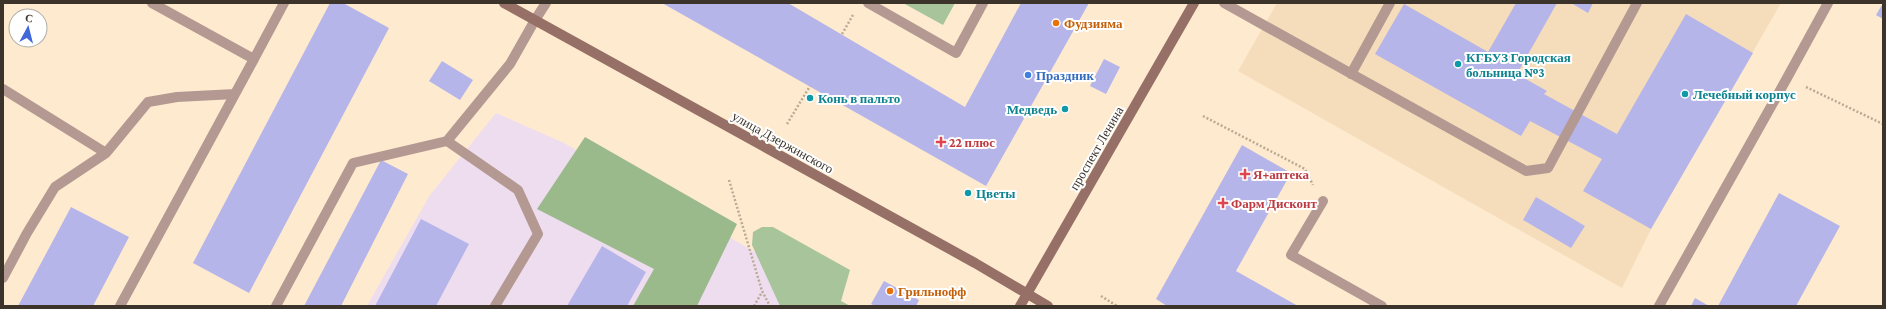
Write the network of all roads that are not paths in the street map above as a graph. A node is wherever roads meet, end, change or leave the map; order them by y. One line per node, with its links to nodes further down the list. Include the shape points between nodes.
1 (152, 3): 13 (street)
2 (284, 3): 13 (street)
3 (504, 3): 12 (main road, улица Дзержинского)
4 (546, 3): 12 (street)
5 (868, 3): 6 (street, via 956,53)
6 (983, 3)
7 (1194, 3): 21 (main road, проспект Ленина)
8 (1224, 3): 14 (street)
9 (1390, 3): 14 (street)
10 (1637, 3): 14 (street, via 1548,168 1526,171)
11 (1828, 3): 28 (street)
12 (535, 20): 17 (street, via 510,64); 21 (main road, улица Дзержинского)
13 (254, 59): 16 (street)
14 (1351, 74)
15 (3, 89): 18 (street)
16 (235, 94): 18 (street, via 177,97 148,102); 22 (street)
17 (447, 141): 23 (street, via 352,163); 24 (street, via 518,190 538,234)
18 (106, 153): 20 (street, via 55,186)
19 (1323, 200): 27 (street, via 1291,255)
20 (3, 278)
21 (1027, 294): 25 (main road, проспект Ленина); 26 (main road, улица Дзержинского)
22 (120, 306)
23 (276, 306)
24 (495, 306)
25 (1020, 306)
26 (1048, 306)
27 (1382, 306)
28 (1659, 306)

